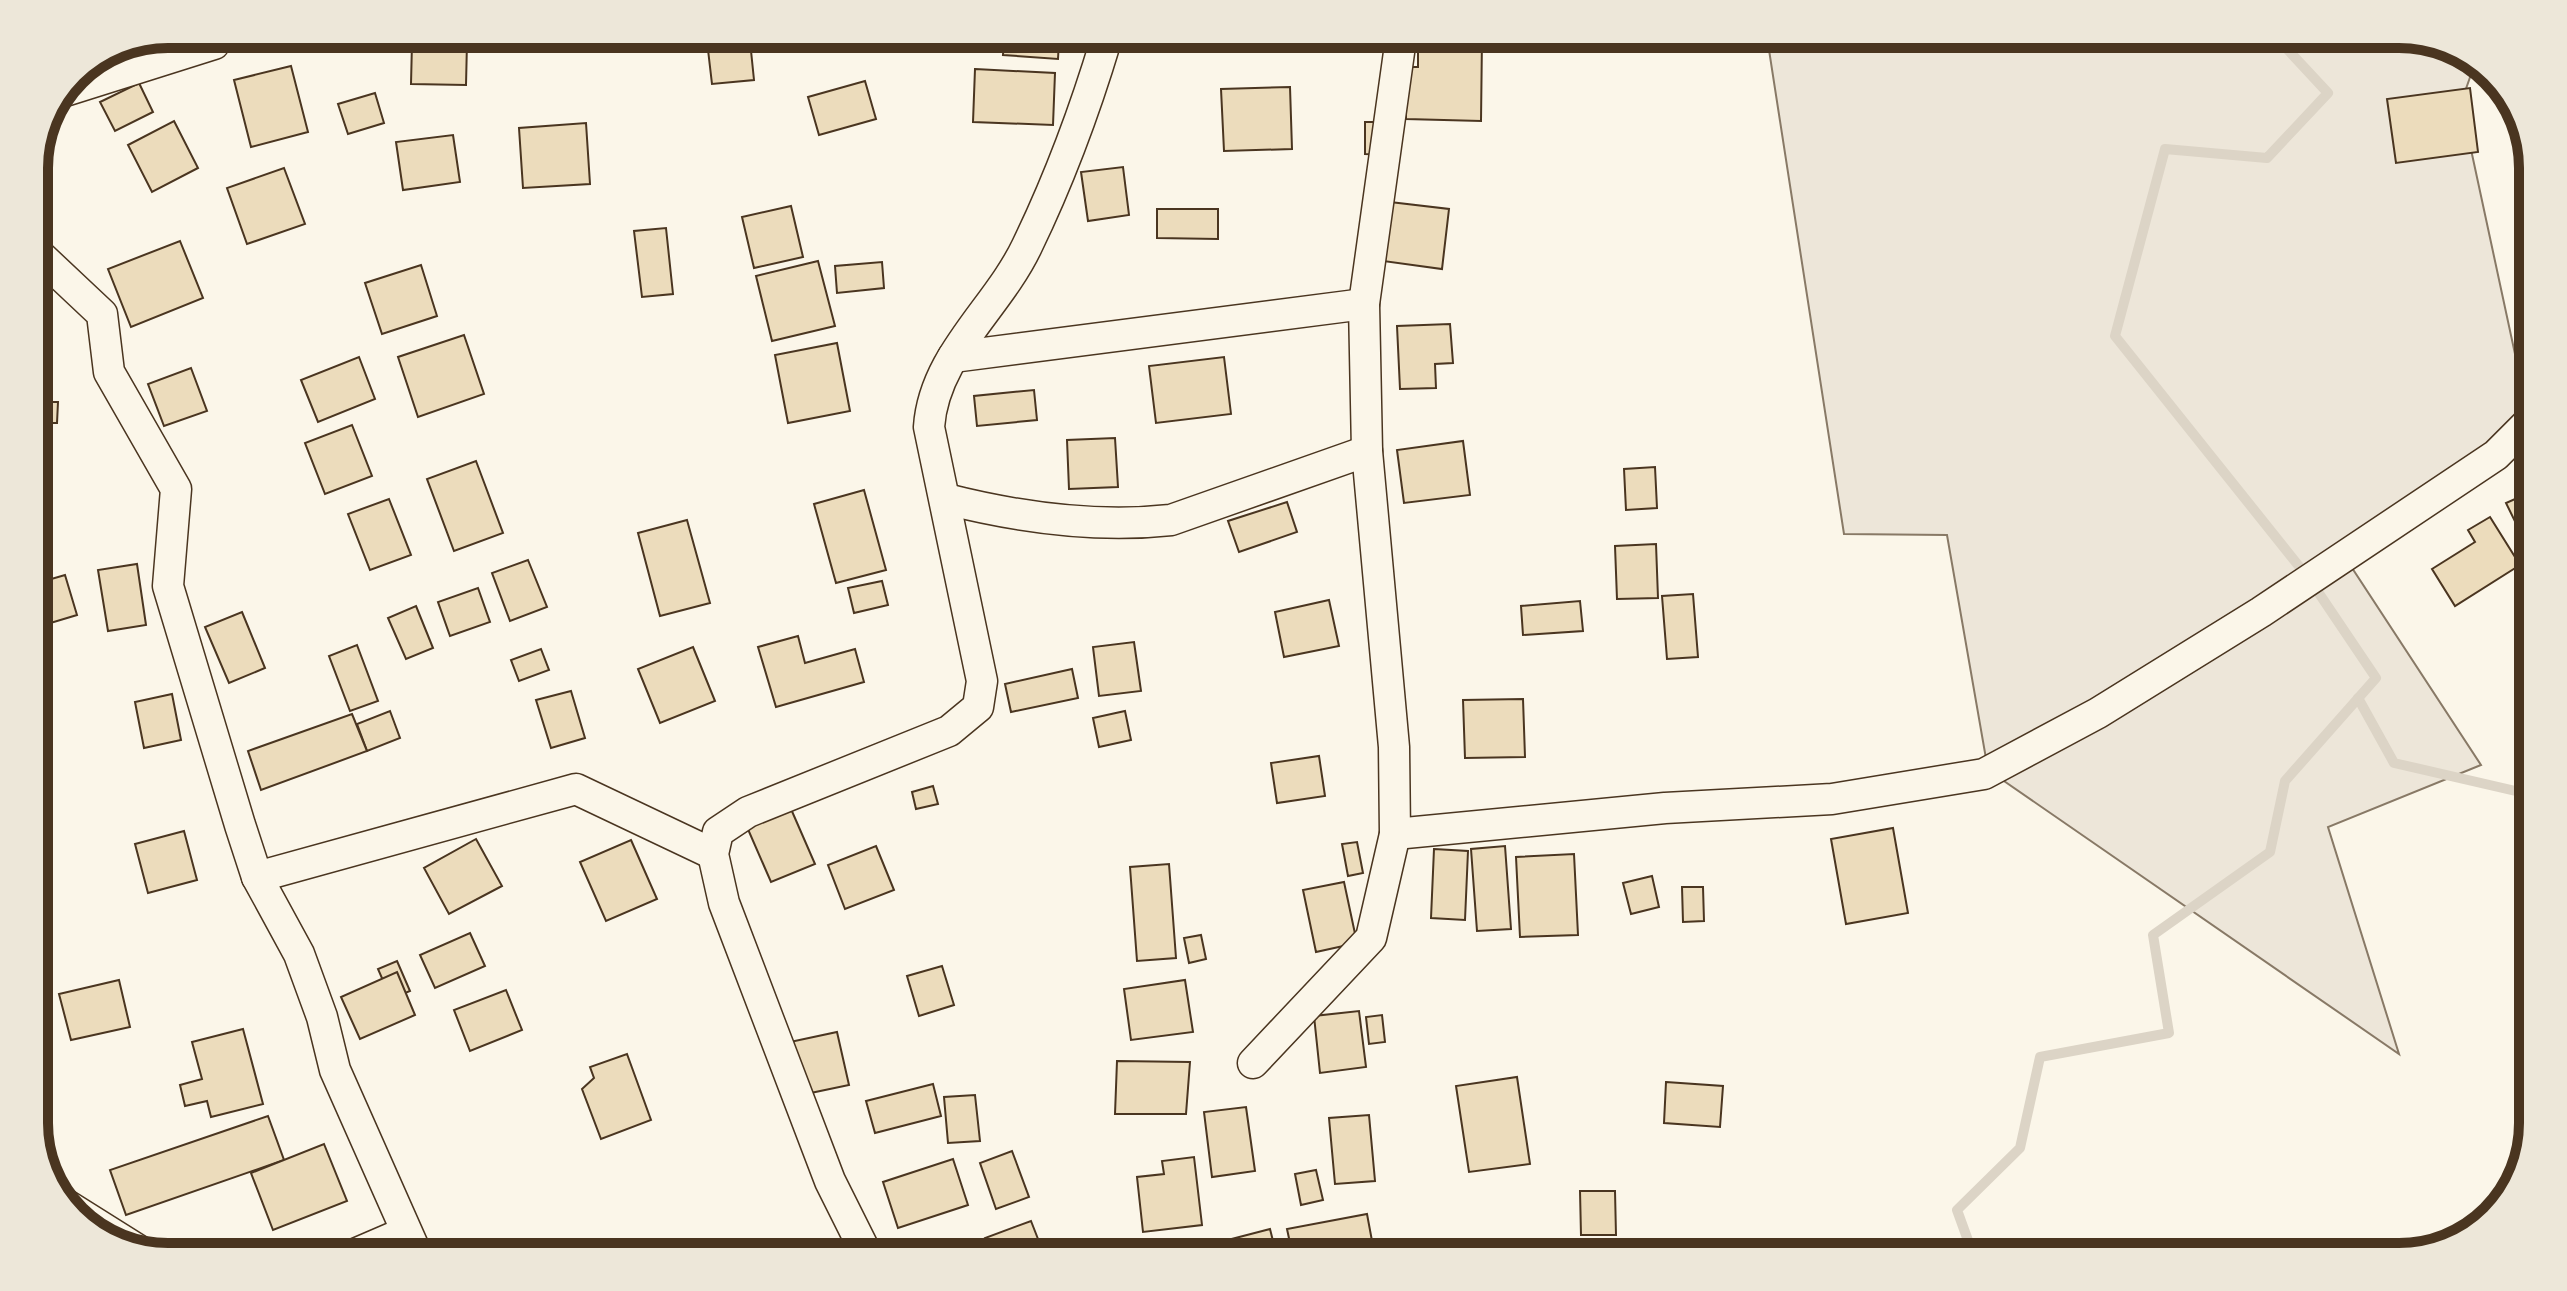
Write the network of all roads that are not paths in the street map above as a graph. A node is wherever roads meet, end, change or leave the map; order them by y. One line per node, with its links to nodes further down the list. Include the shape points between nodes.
1 (201, 48): 4 (street)
2 (1104, 48): 7 (street, via 1026,249)
3 (1400, 48): 6 (street)
4 (82, 86)
5 (48, 263): 13 (street, via 102,314 109,372 176,489 168,586)
6 (1364, 304): 7 (street); 9 (street)
7 (953, 357): 10 (street, via 931,405 929,427)
8 (2519, 432): 11 (street, via 2496,455 2273,604 2098,713 1984,774 1832,799 1665,808)
9 (1367, 451): 10 (street, via 1171,520 1139,523 998,512); 11 (street, via 1394,747)
10 (946, 499): 12 (street, via 982,681 978,707 949,731 748,812 718,832)
11 (1395, 834): 14 (street, via 1371,938)
12 (713, 854): 13 (street, via 576,789); 16 (street, via 724,903 830,1181)
13 (257, 877): 15 (street, via 299,954 335,1070)
14 (1253, 1063)
15 (412, 1243)
16 (861, 1243)

